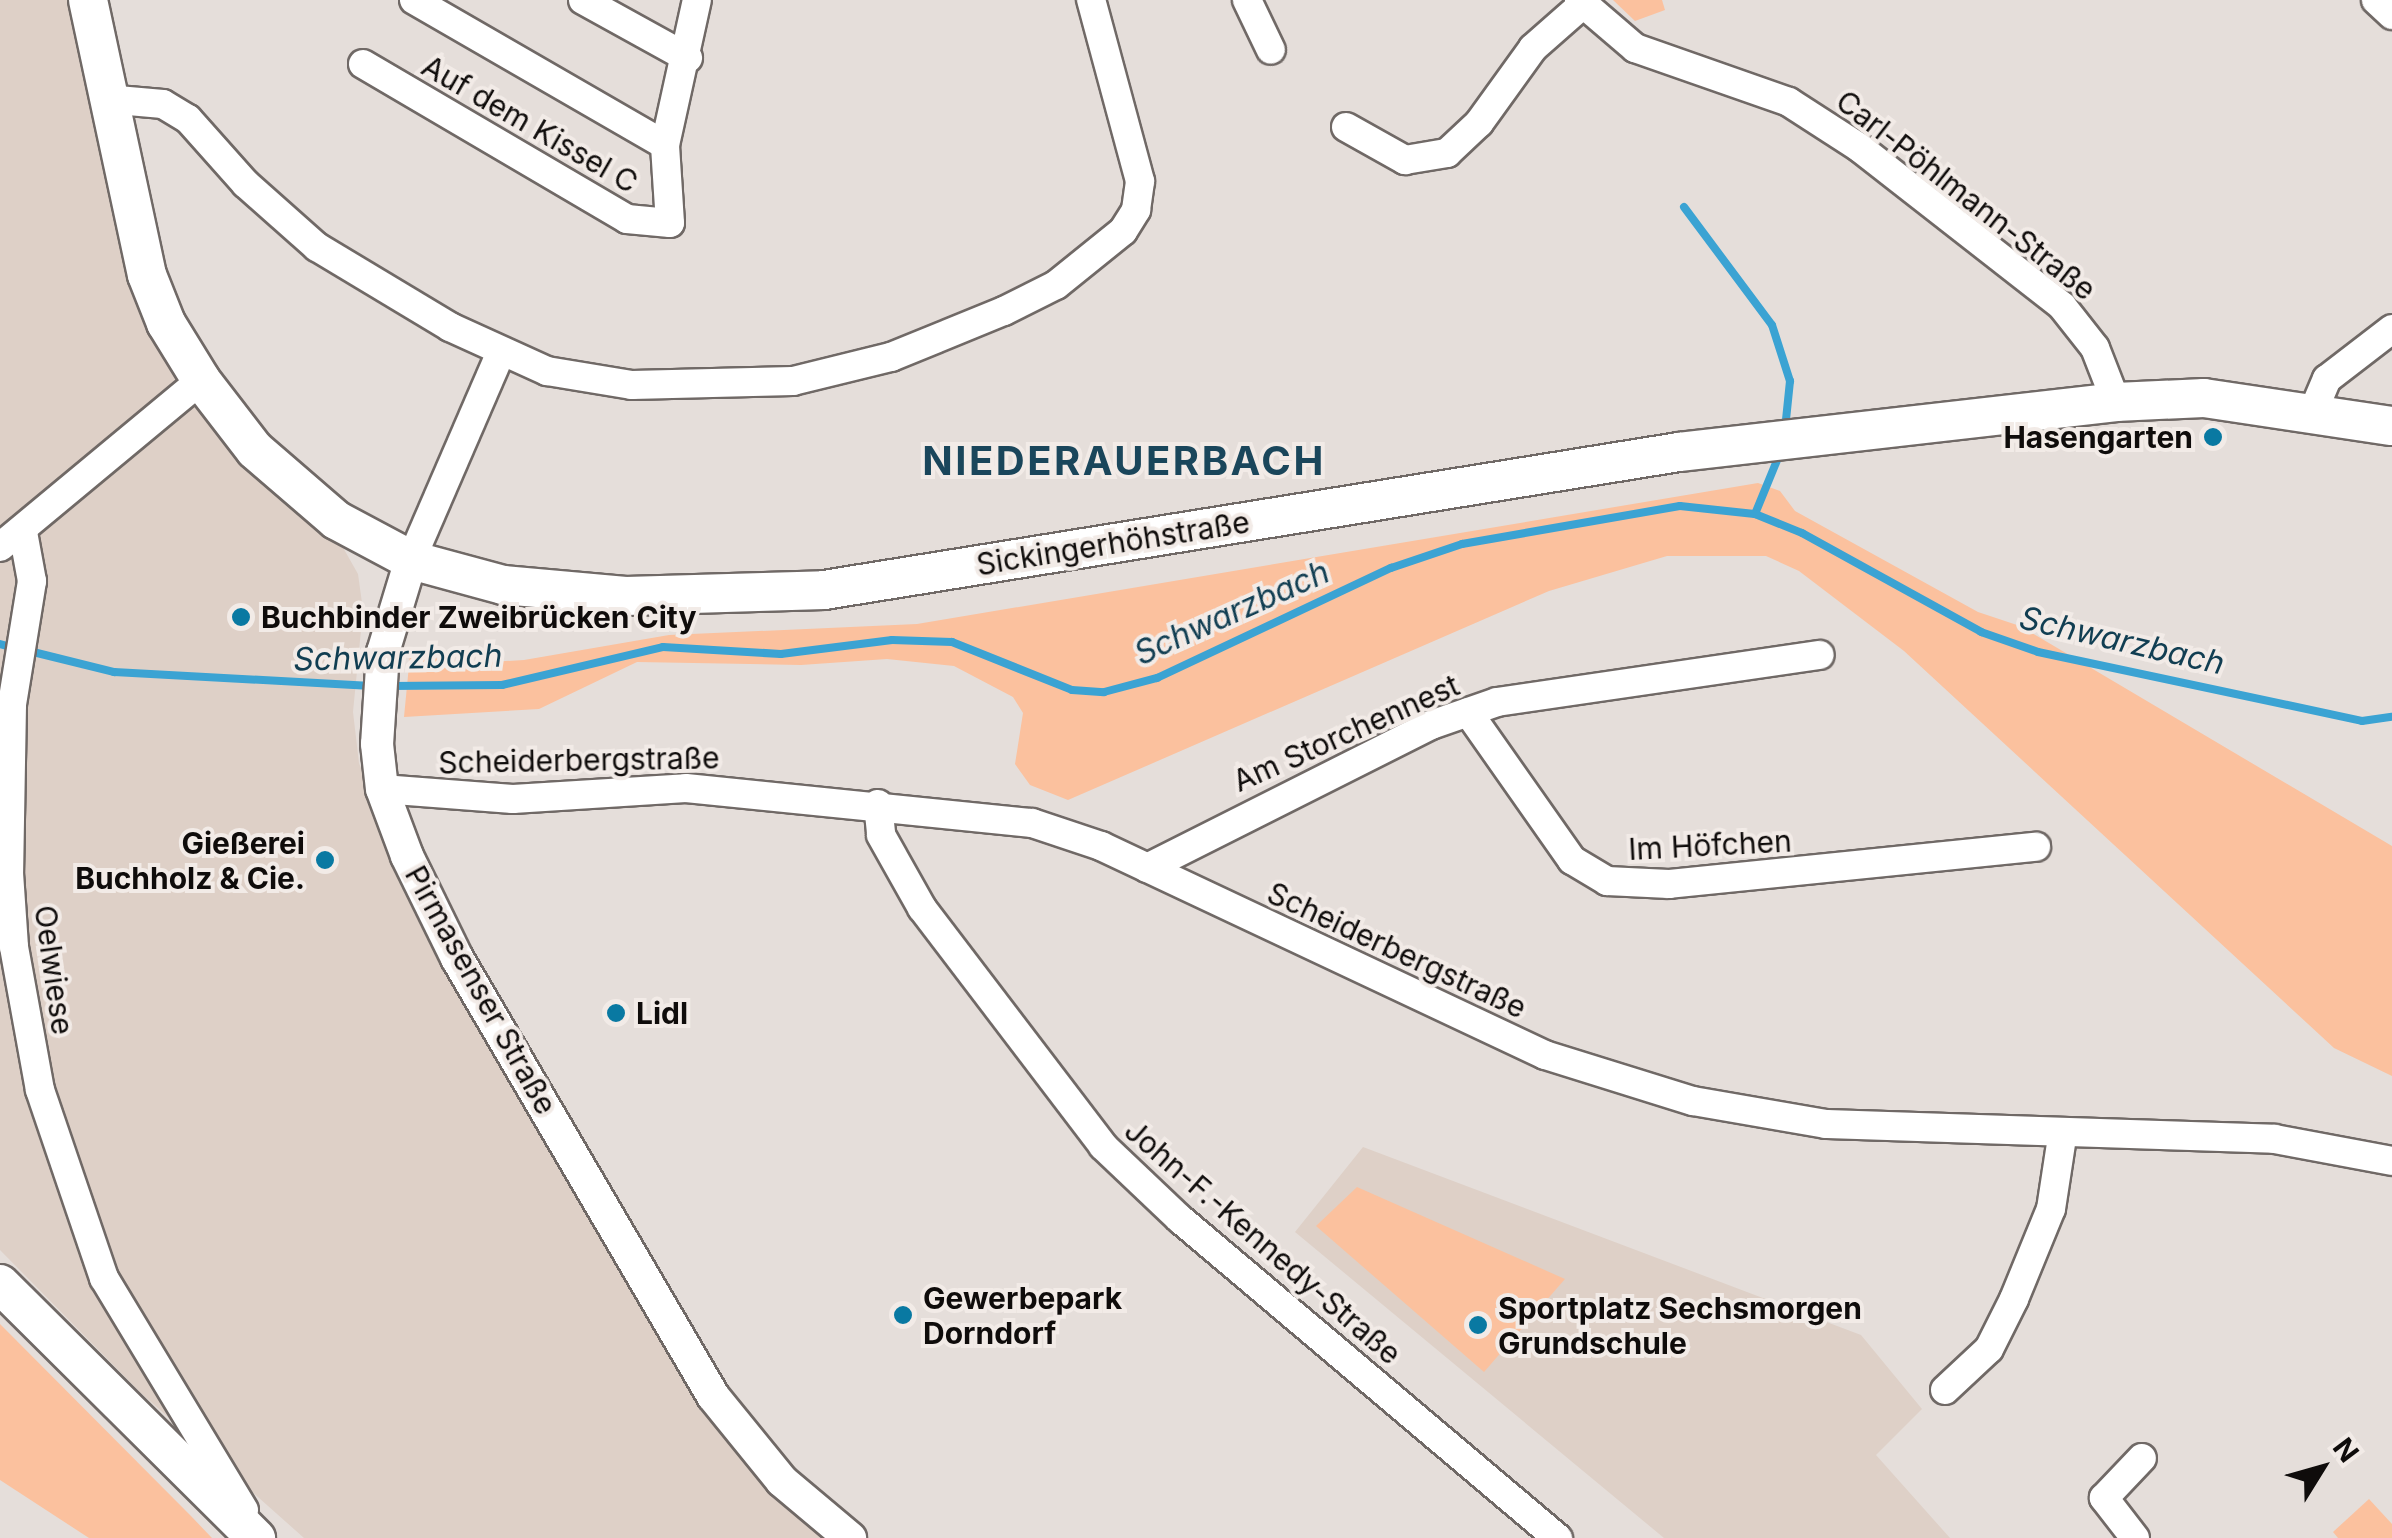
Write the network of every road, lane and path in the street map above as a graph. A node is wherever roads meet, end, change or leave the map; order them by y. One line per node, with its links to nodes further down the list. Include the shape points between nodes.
1 (88, 0): 13 (main road)
2 (414, 0): 15 (street)
3 (583, 0): 11 (street)
4 (697, 0): 11 (street)
5 (1091, 0): 17 (street, via 1136,157 1138,201 1123,230 1056,285 891,357 792,382 632,385 547,371)
6 (1247, 0): 10 (street)
7 (2376, 0): 9 (street)
8 (1581, 2): 14 (street, via 1532,48 1479,123 1447,153 1406,160); 19 (street, Carl-Pöhlmann-Straße, via 1635,48 1788,102 1860,148 2062,306 2096,348)
9 (2392, 15)
10 (1271, 50)
11 (688, 58): 15 (street)
12 (364, 64): 15 (street, Auf dem Kissel C, via 627,219 670,224)
13 (106, 99): 17 (street, via 163,104 188,118 257,195 317,248); 18 (main road, Sickingerhöhstraße, via 147,275 166,323)
14 (1346, 128)
15 (665, 146)
16 (2392, 328): 20 (street, via 2327,379)
17 (500, 352): 23 (street, Pirmasenser Straße)
18 (201, 380): 22 (street, Oelwiese, via 125,436); 23 (main road, Sickingerhöhstraße, via 286,480 336,520)
19 (2116, 402): 20 (main road, Sickingerhöhstraße, via 2204,398); 23 (main road, Sickingerhöhstraße, via 1766,439 770,596 549,591)
20 (2312, 414): 21 (main road, Sickingerhöhstraße)
21 (2392, 426)
22 (12, 540): 35 (street, Oelwiese, via 31,569 15,686 12,910 45,1112 104,1278)
23 (411, 560): 26 (street, Pirmasenser Straße, via 383,652)
24 (1820, 655): 25 (street, Am Storchennest, via 1556,691)
25 (1468, 712): 28 (street, Im Höfchen, via 1572,860 1607,881 1669,884); 29 (street, Am Storchennest, via 1264,805)
26 (382, 789): 27 (street, Scheiderbergstraße, via 514,799 686,788); 36 (street, Pirmasenser Straße, via 457,958 713,1396 782,1480)
27 (878, 804): 29 (street, Scheiderbergstraße, via 1032,824); 37 (street, John-F.-Kennedy-Straße, via 886,848 922,908 1103,1146 1166,1207)
28 (2036, 847)
29 (1146, 868): 30 (street, Scheiderbergstraße, via 1489,1031 1614,1078 1826,1124)
30 (2062, 1136): 31 (street, Scheiderbergstraße, via 2275,1139); 33 (street, via 2052,1209 2014,1299 1988,1349)
31 (2392, 1161)
32 (0, 1284): 35 (main road)
33 (1945, 1390)
34 (2142, 1458): 38 (street, via 2104,1498)
35 (259, 1538)
36 (850, 1538)
37 (1558, 1538)
38 (2134, 1538)

